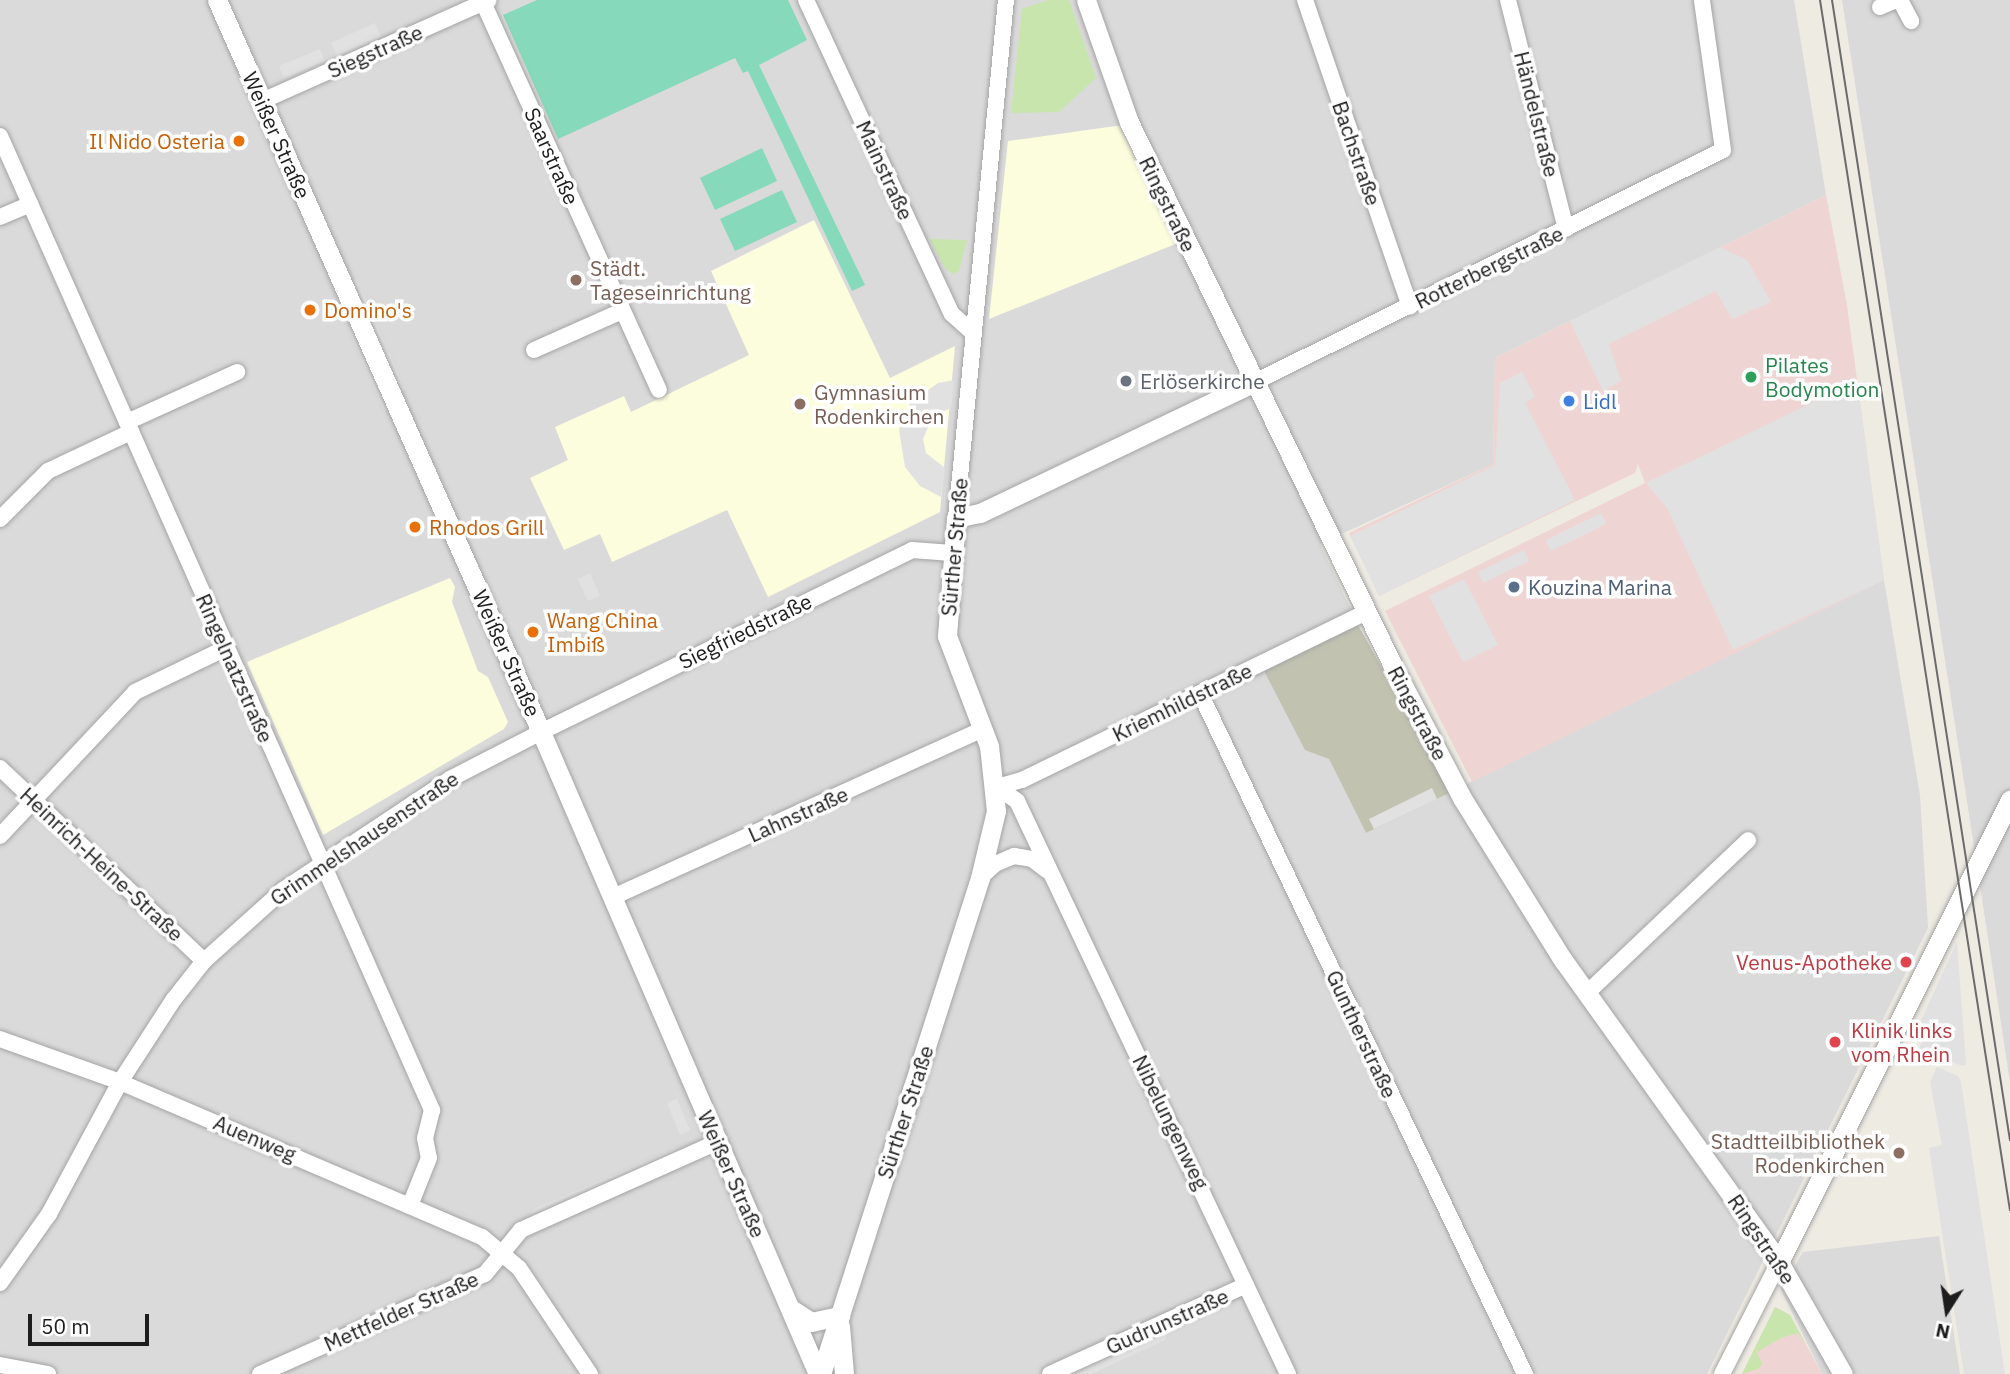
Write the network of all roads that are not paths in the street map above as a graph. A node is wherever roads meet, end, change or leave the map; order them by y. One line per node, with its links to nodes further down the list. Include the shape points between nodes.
1 (217, 0): 12 (street, Weißer Straße)
2 (806, 0): 19 (street, Mainstraße, via 952,314)
3 (1006, 0): 19 (street, Sürther Straße)
4 (1086, 0): 22 (street, Ringstraße, via 1129,122)
5 (1305, 0): 17 (street, Bachstraße)
6 (1508, 0): 16 (street, Händelstraße)
7 (1702, 0): 16 (street, Rotterbergstraße, via 1723,150)
8 (1898, 0): 10 (street); 11 (street)
9 (484, 1): 12 (street, Siegstraße); 18 (street, Saarstraße)
10 (1880, 7)
11 (1911, 21)
12 (262, 101): 32 (street, Weißer Straße)
13 (0, 136): 14 (street, Ringelnatzstraße)
14 (30, 204): 15 (street); 24 (street, Ringelnatzstraße)
15 (0, 218)
16 (1566, 229): 17 (street, Rotterbergstraße)
17 (1410, 306): 22 (street, Rotterbergstraße)
18 (622, 311): 20 (street); 23 (street, Saarstraße)
19 (972, 332): 25 (street, Sürther Straße)
20 (534, 350)
21 (237, 372): 24 (street)
22 (1255, 382): 25 (street, via 980,513); 28 (street, Ringstraße)
23 (659, 390)
24 (129, 427): 26 (street, via 48,471); 29 (street, Ringelnatzstraße)
25 (956, 517): 27 (street, Sürther Straße)
26 (0, 519)
27 (952, 553): 31 (street, Sürther Straße, via 947,636); 32 (street, Siegfriedstraße, via 912,550)
28 (1366, 612): 30 (street, Kriemhildstraße); 44 (street, Ringstraße, via 1480,828)
29 (226, 648): 35 (street, via 135,692); 39 (street, Ringelnatzstraße)
30 (1200, 693): 34 (street, Kriemhildstraße, via 1022,780); 65 (street, Guntherstraße)
31 (983, 729): 34 (street, Sürther Straße); 42 (street, Lahnstraße)
32 (541, 732): 39 (street, Grimmelshausenstraße, via 450,779); 42 (street, Weißer Straße)
33 (0, 768): 35 (street, Heinrich-Heine-Straße)
34 (997, 787): 40 (street, Nibelungenweg, via 1017,801); 41 (street, Sürther Straße, via 991,839)
35 (34, 800): 37 (street); 43 (street, Heinrich-Heine-Straße)
36 (2010, 800): 50 (street)
37 (0, 836)
38 (1748, 840): 44 (street)
39 (320, 862): 43 (street, Grimmelshausenstraße, via 247,918); 48 (street, Ringelnatzstraße, via 432,1110 425,1138 429,1158)
40 (1050, 872): 41 (street, via 1032,859 1014,856 995,864); 52 (street, Nibelungenweg)
41 (980, 878): 54 (street, Sürther Straße)
42 (613, 897): 47 (street, Weißer Straße)
43 (204, 961): 46 (street, Grimmelshausenstraße)
44 (1587, 993): 50 (street, Ringstraße)
45 (0, 1039): 46 (street, Auenweg)
46 (120, 1082): 48 (street, Auenweg); 51 (street, Grimmelshausenstraße, via 76,1169)
47 (718, 1142): 49 (street, Mettfelder Straße, via 521,1230); 53 (street, Weißer Straße)
48 (411, 1203): 49 (street, Auenweg)
49 (503, 1251): 58 (street, Mettfelder Straße, via 485,1274); 59 (street)
50 (1779, 1262): 66 (street); 67 (street, Ringstraße)
51 (0, 1283)
52 (1246, 1285): 63 (street, Gudrunstraße); 64 (street, Nibelungenweg)
53 (791, 1309): 54 (street, via 811,1322); 55 (street, Weißer Straße); 60 (street, Weißer Straße)
54 (840, 1316): 55 (street, Sürther Straße); 62 (street)
55 (825, 1354): 60 (street, Sürther Straße); 61 (street, Weißer Straße)
56 (0, 1364): 57 (street)
57 (48, 1374)
58 (260, 1374)
59 (590, 1374)
60 (819, 1374)
61 (837, 1374)
62 (844, 1374)
63 (1050, 1374)
64 (1288, 1374)
65 (1525, 1374)
66 (1722, 1374)
67 (1843, 1374)

